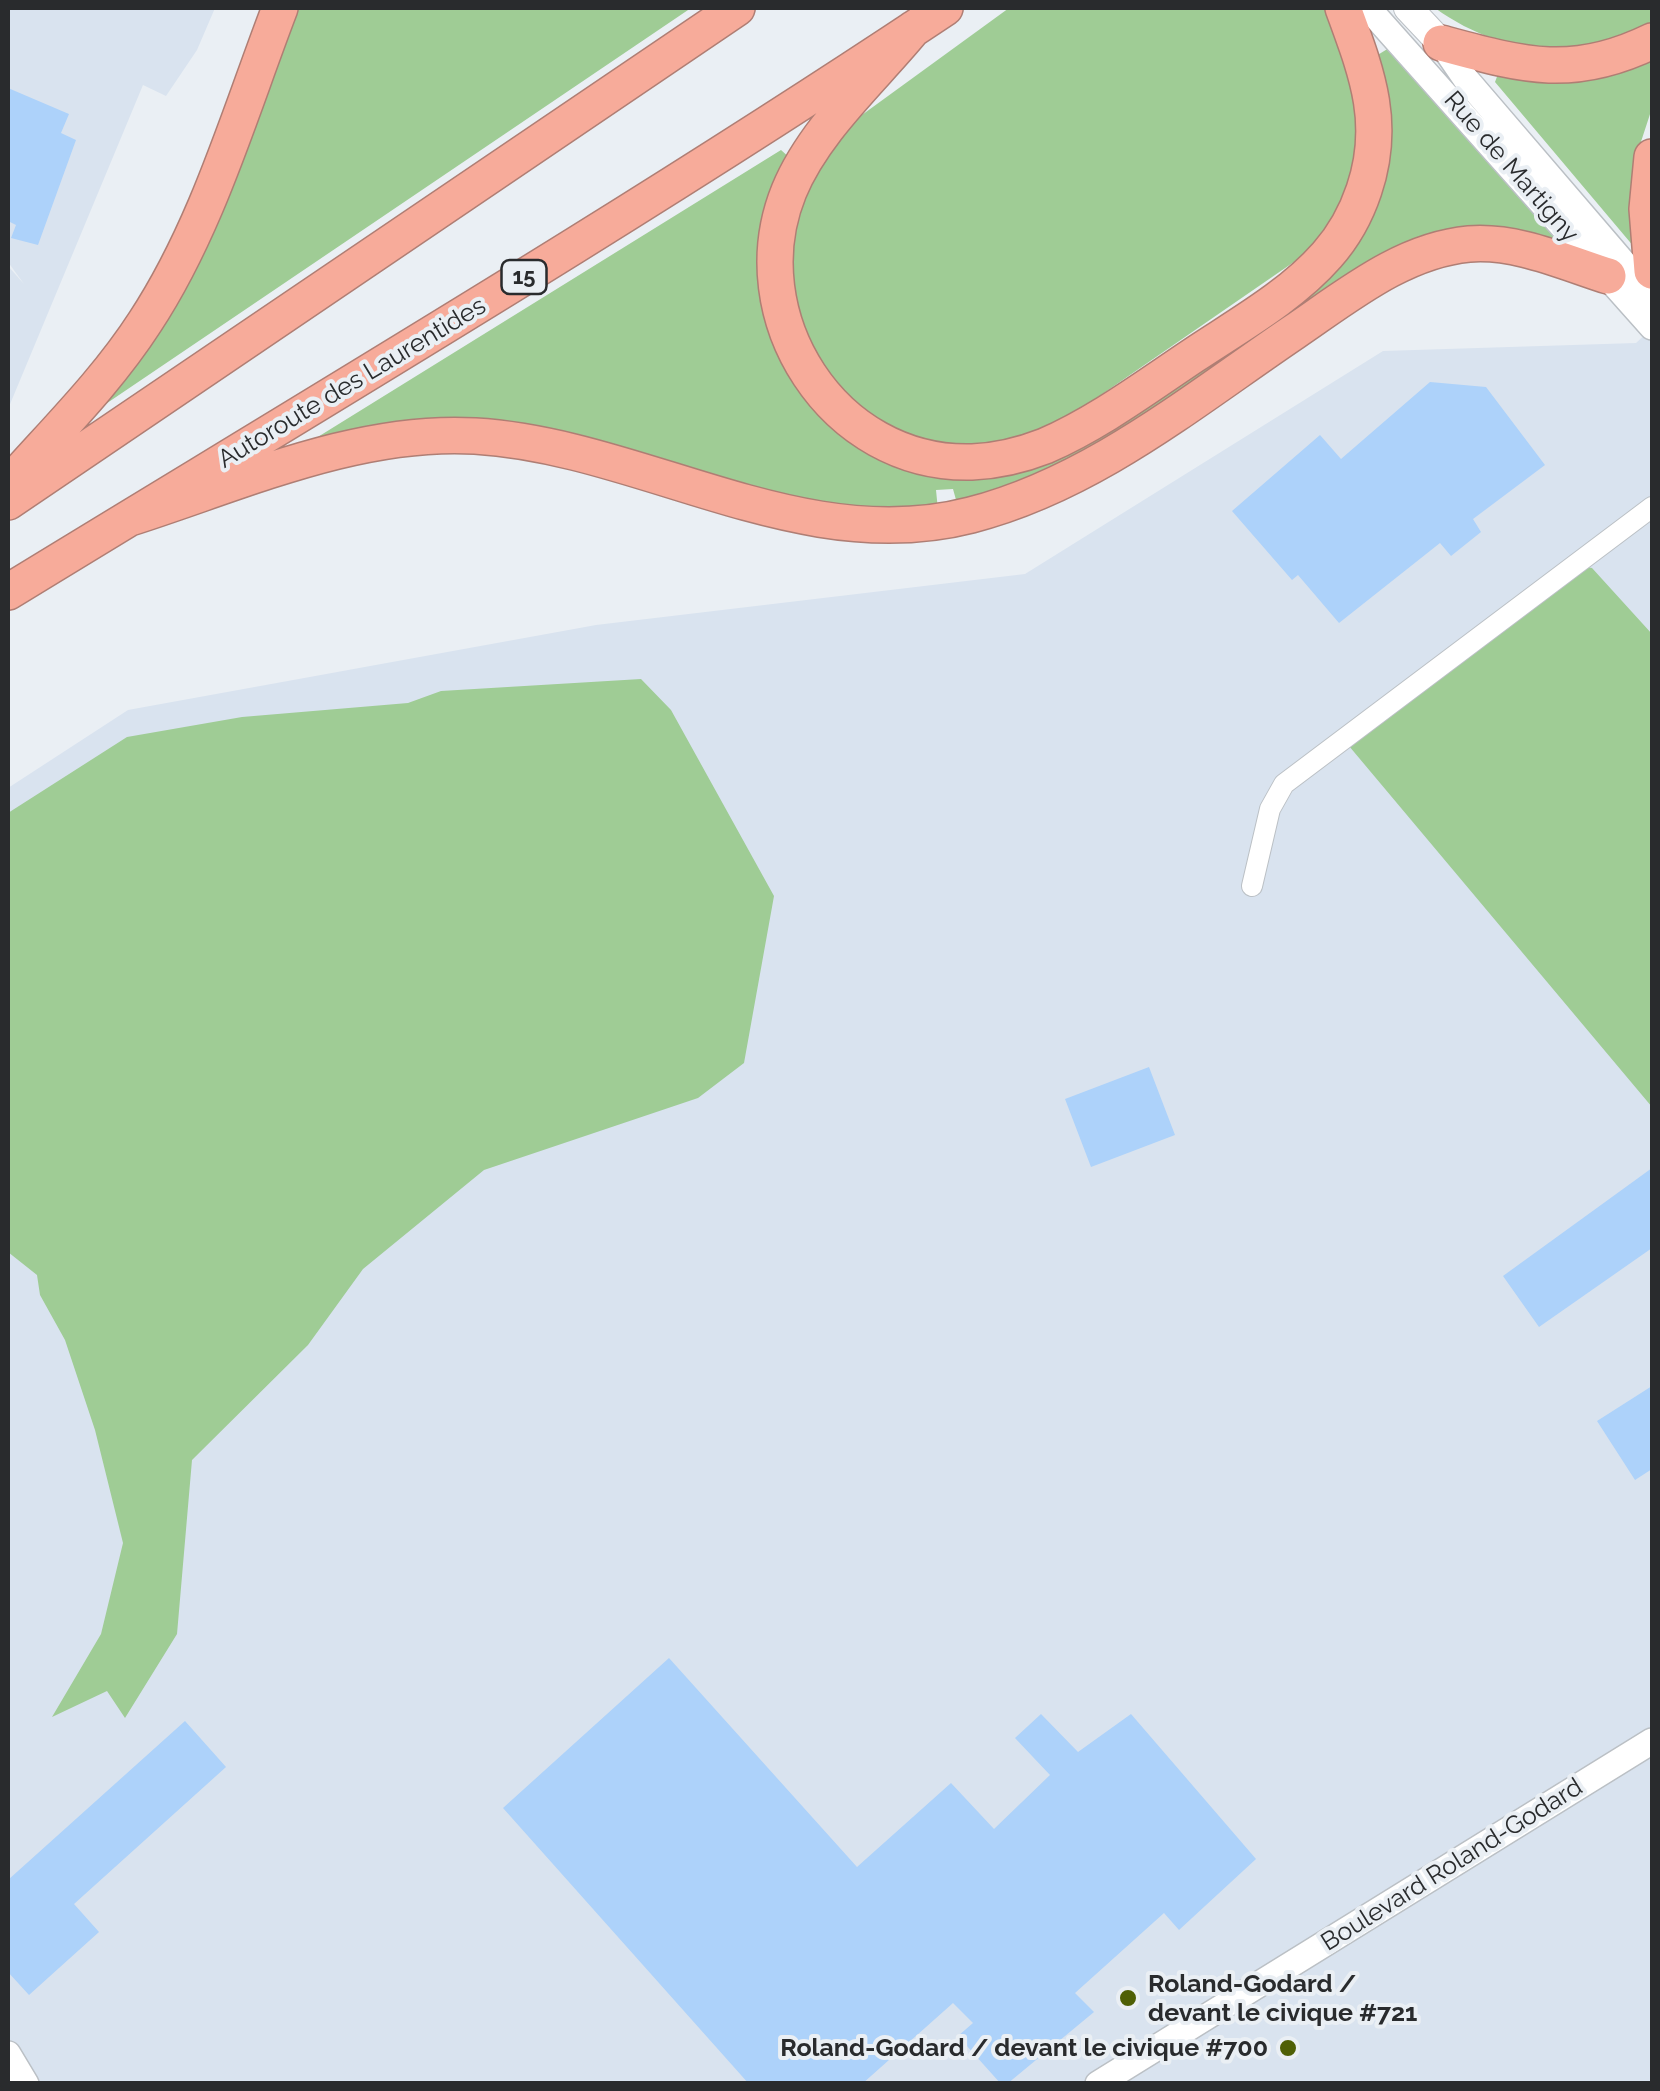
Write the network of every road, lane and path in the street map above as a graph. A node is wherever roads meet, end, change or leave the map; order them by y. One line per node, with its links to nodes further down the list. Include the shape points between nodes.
1 (280, 8): 15 (highway, via 202,209 157,303 106,376)
2 (737, 8): 16 (highway)
3 (945, 8): 7 (highway, Autoroute des Laurentides / 15)
4 (1343, 8): 7 (highway, via 1370,81 1376,138 1363,194 1325,257 1267,305 1078,430 1030,452 969,462 890,444 832,406 795,354 776,289 776,239 794,180)
5 (1368, 8): 12 (street, Rue de Martigny)
6 (1408, 8): 9 (main road, Rue de Martigny)
7 (913, 29): 18 (highway, Autoroute des Laurentides / 15)
8 (1652, 41): 9 (highway, via 1592,63 1542,68)
9 (1440, 43): 13 (street, Rue de Martigny)
10 (1652, 157): 11 (highway)
11 (1652, 271)
12 (1608, 276): 14 (street, Rue de Martigny); 18 (highway, via 1494,244 1430,252 1354,292 1083,472 1024,499 942,521 891,526 821,520 566,450 460,435 359,446)
13 (1652, 296)
14 (1652, 327)
15 (8, 486)
16 (8, 502)
17 (1652, 507): 20 (street, via 1284,784 1270,810)
18 (130, 518): 19 (highway, Autoroute des Laurentides / 15)
19 (8, 592)
20 (1252, 886)
21 (1652, 1741): 24 (street, Boulevard Roland-Godard)
22 (8, 2054): 23 (street)
23 (26, 2084)
24 (1098, 2084)

